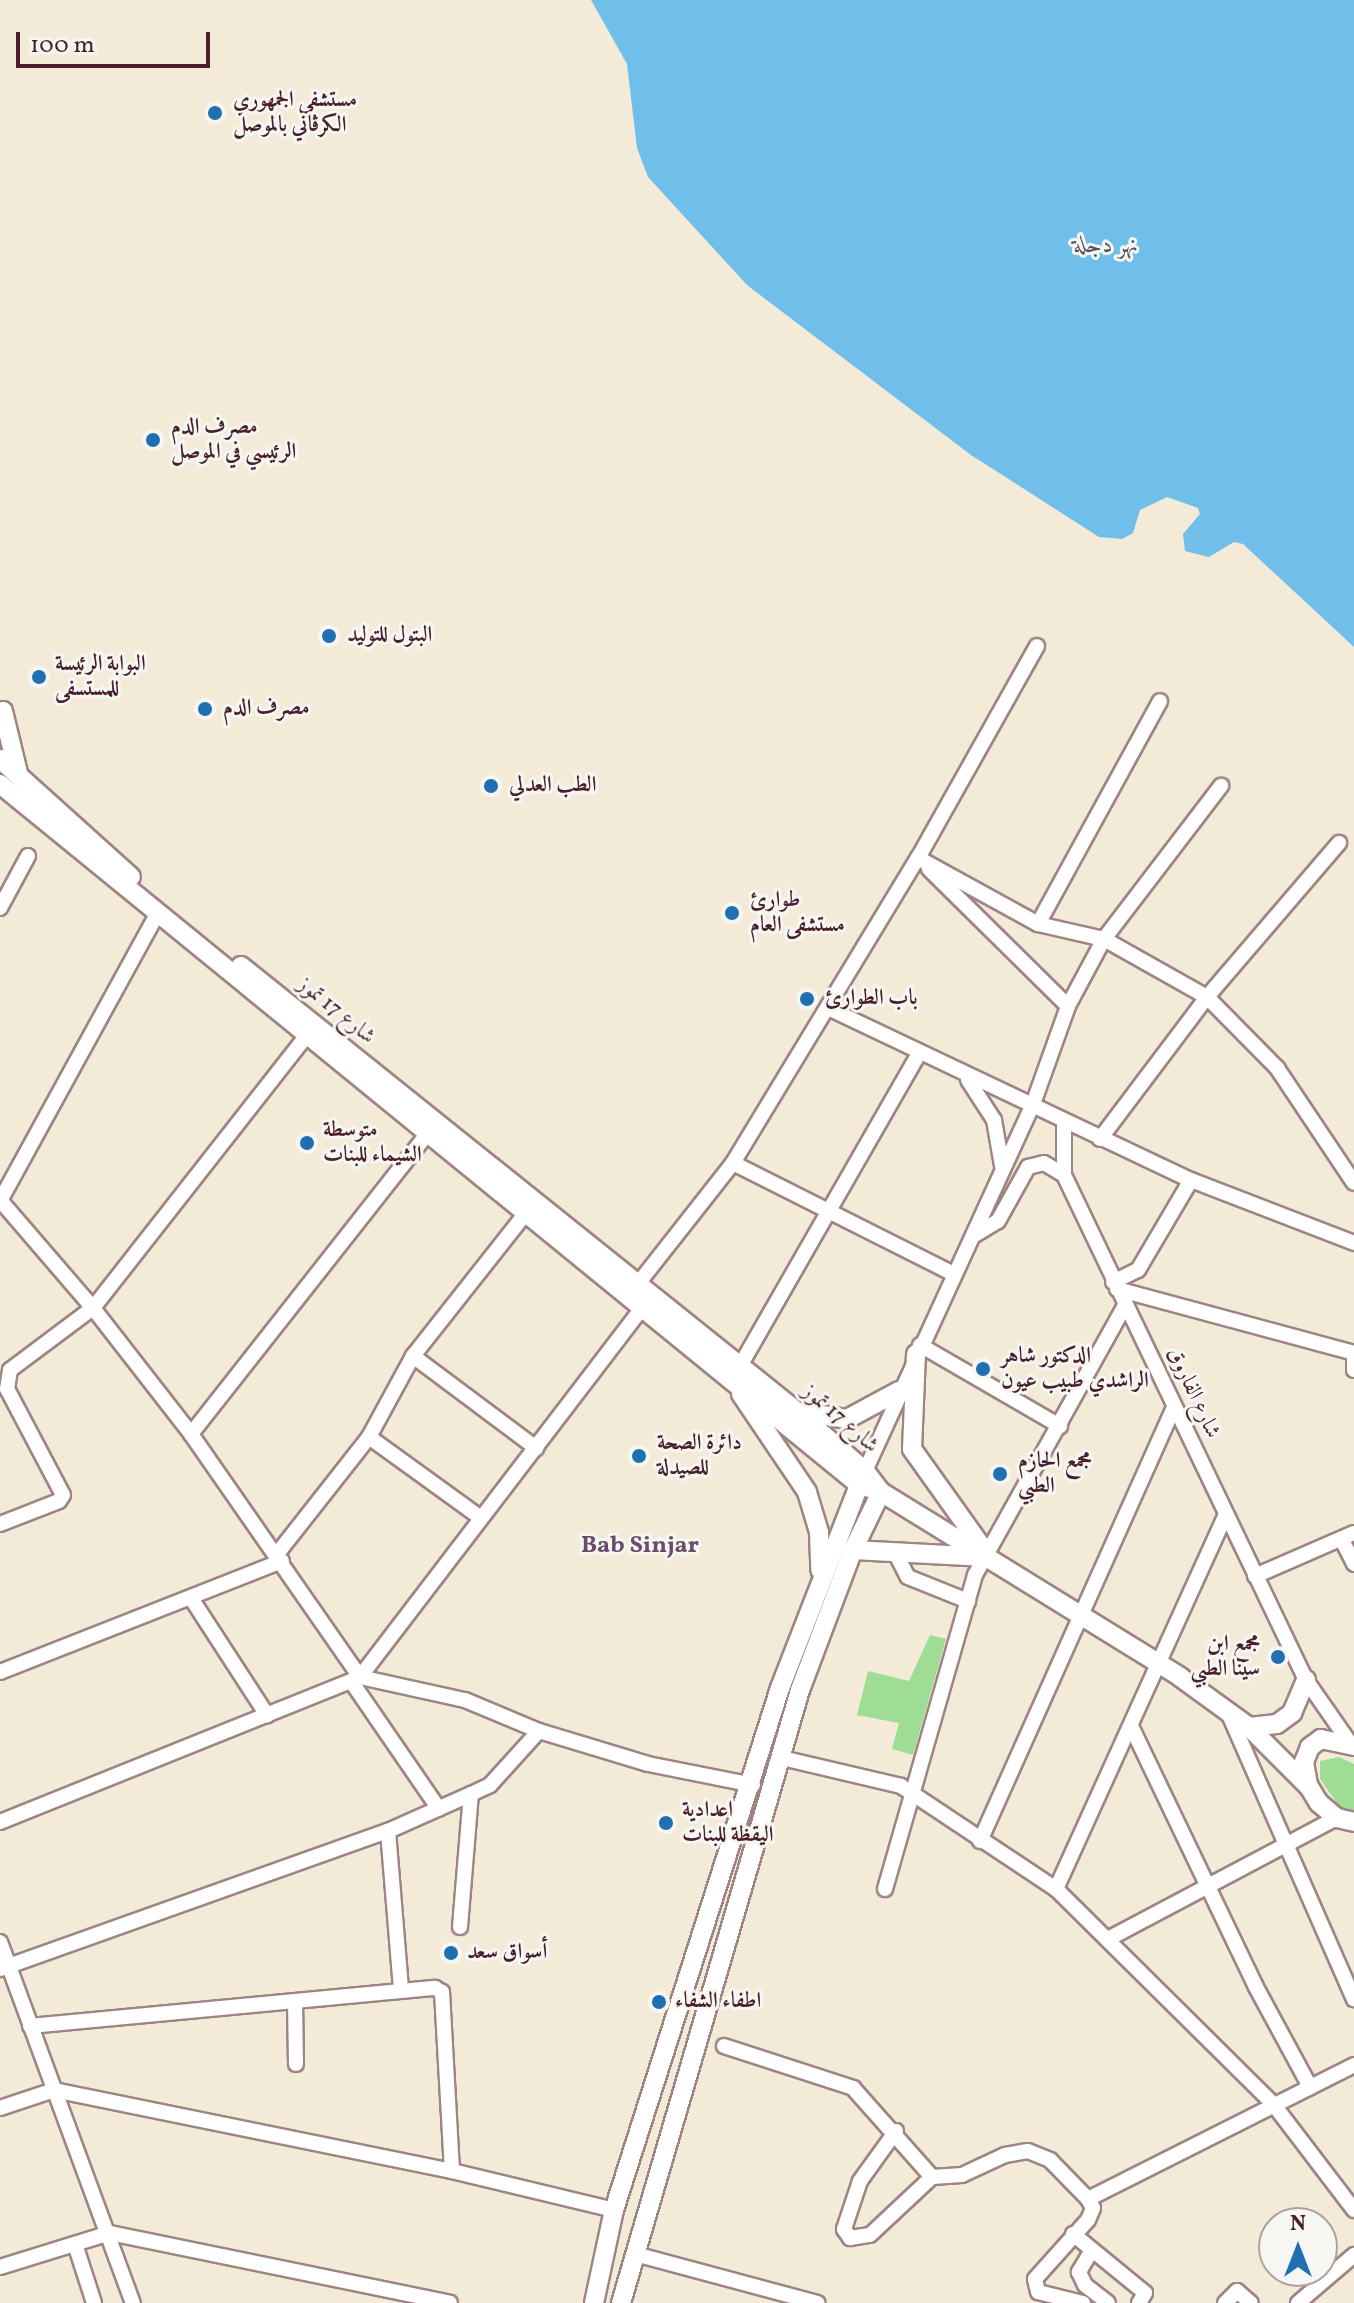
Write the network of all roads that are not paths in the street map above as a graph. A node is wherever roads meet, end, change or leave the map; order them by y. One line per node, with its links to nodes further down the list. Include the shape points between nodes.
1 (1037, 646): 10 (street)
2 (1160, 701): 13 (street)
3 (3, 711): 5 (main road)
4 (0, 759): 5 (main road, شارع 17 تموز)
5 (19, 775): 36 (main road, شارع 17 تموز, via 134,880)
6 (0, 784): 12 (main road, شارع 17 تموز)
7 (1221, 786): 14 (street)
8 (1339, 843): 15 (street)
9 (28, 856): 11 (street)
10 (918, 858): 13 (street); 16 (street); 17 (street)
11 (0, 908)
12 (158, 913): 18 (main road, شارع 17 تموز); 30 (street)
13 (1038, 924): 14 (street)
14 (1104, 939): 15 (street); 16 (street)
15 (1207, 997): 24 (street); 29 (street, via 1277,1068)
16 (1068, 1006): 21 (street)
17 (828, 1008): 19 (street); 25 (street)
18 (306, 1036): 23 (main road, شارع 17 تموز); 39 (street)
19 (919, 1053): 20 (street); 31 (street)
20 (965, 1076): 21 (street); 26 (street, via 994,1120)
21 (1033, 1104): 22 (street); 26 (street)
22 (1064, 1122): 24 (street); 27 (street)
23 (427, 1134): 32 (main road, شارع 17 تموز); 50 (street)
24 (1100, 1139): 28 (street)
25 (733, 1163): 31 (street); 36 (street)
26 (1002, 1172): 33 (street)
27 (1064, 1175): 33 (street, via 1044,1163 1028,1167 998,1221); 37 (street, شارع الفاروق)
28 (1191, 1180): 34 (street); 37 (street, via 1138,1270)
29 (1354, 1183)
30 (0, 1201): 39 (street)
31 (827, 1210): 35 (street); 45 (street)
32 (525, 1214): 40 (main road, شارع 17 تموز); 43 (street)
33 (973, 1236): 35 (street)
34 (1354, 1243)
35 (954, 1274): 41 (street)
36 (637, 1285): 45 (main road, شارع 17 تموز)
37 (1115, 1286): 38 (street, شارع الفاروق); 42 (street)
38 (1125, 1306): 48 (street, شارع الفاروق); 49 (street)
39 (93, 1308): 50 (street); 57 (street, via 7,1376 7,1389 63,1495)
40 (642, 1308): 45 (main road, شارع 17 تموز); 52 (street)
41 (918, 1350): 46 (street); 49 (street); 62 (main road, via 910,1440 914,1456 959,1510)
42 (1354, 1354): 44 (street)
43 (413, 1356): 51 (street); 52 (street)
44 (1354, 1370)
45 (737, 1374): 47 (main road, شارع 17 تموز); 53 (main road, شارع 17 تموز); 65 (main road, via 807,1492 821,1548)
46 (899, 1391): 47 (main road, via 875,1408 840,1420); 53 (street)
47 (790, 1406): 53 (main road, شارع 17 تموز)
48 (1174, 1408): 55 (street, شارع الفاروق); 68 (street)
49 (1060, 1426): 62 (street)
50 (191, 1434): 61 (street)
51 (369, 1437): 56 (street); 61 (street)
52 (536, 1448): 56 (street)
53 (861, 1477): 54 (main road, شارع 17 تموز); 65 (main road)
54 (881, 1492): 59 (main road); 62 (main road, شارع 17 تموز)
55 (1225, 1517): 64 (street, شارع الفاروق); 69 (street)
56 (481, 1518): 71 (street)
57 (0, 1524)
58 (1348, 1536): 63 (street); 64 (street)
59 (853, 1550): 60 (main road); 79 (main road, via 800,1690)
60 (895, 1552): 62 (main road); 67 (street, via 908,1577)
61 (280, 1557): 66 (street); 71 (street)
62 (989, 1558): 67 (street, via 975,1575); 68 (main road, شارع 17 تموز)
63 (1354, 1564)
64 (1255, 1576): 72 (street, شارع الفاروق)
65 (819, 1587): 80 (main road, via 800,1628)
66 (191, 1598): 70 (street); 74 (street)
67 (968, 1601): 83 (street)
68 (1081, 1614): 69 (main road, شارع 17 تموز); 88 (street)
69 (1157, 1661): 73 (main road, شارع 17 تموز); 75 (street)
70 (0, 1672)
71 (356, 1679): 74 (street); 77 (street, via 465,1700); 84 (street)
72 (1306, 1680): 76 (main road, via 1298,1706 1285,1719); 78 (street, شارع الفاروق)
73 (1227, 1710): 76 (main road, شارع 17 تموز); 89 (street)
74 (267, 1715): 85 (street)
75 (1131, 1726): 90 (street); 92 (street)
76 (1249, 1727): 81 (main road, شارع 17 تموز)
77 (539, 1731): 80 (street, via 648,1764); 82 (street, via 490,1785)
78 (1352, 1744): 81 (main road, شارع الفاروق, via 1326,1738 1310,1747 1304,1762)
79 (782, 1758): 83 (street, via 901,1786); 105 (main road)
80 (753, 1785): 104 (main road)
81 (1309, 1787): 86 (main road)
82 (471, 1794): 84 (street); 93 (street)
83 (912, 1797): 88 (street); 91 (street)
84 (439, 1809): 87 (street)
85 (0, 1822)
86 (1346, 1822): 89 (street)
87 (388, 1831): 96 (street); 97 (street)
88 (980, 1841): 92 (street)
89 (1286, 1845): 90 (street); 98 (street)
90 (1210, 1885): 94 (street); 106 (street, via 1256,1987)
91 (885, 1889)
92 (1056, 1889): 94 (street)
93 (460, 1927)
94 (1108, 1939): 108 (street)
95 (0, 1942): 96 (street)
96 (4, 1968): 100 (street)
97 (401, 1989): 99 (street); 111 (street, via 428,1986 442,1992)
98 (1354, 1999)
99 (295, 2001): 100 (street); 102 (street)
100 (30, 2026): 107 (street)
101 (724, 2046): 110 (street, via 853,2088)
102 (296, 2064)
103 (1354, 2065): 106 (street)
104 (657, 2073): 105 (main road); 114 (main road)
105 (685, 2082): 120 (main road)
106 (1310, 2087): 108 (street)
107 (54, 2090): 109 (street); 111 (street); 116 (street)
108 (1274, 2105): 113 (street); 115 (street)
109 (0, 2108)
110 (896, 2131): 112 (street); 112 (street, via 860,2181 844,2229 850,2238 859,2241 870,2235)
111 (452, 2171): 114 (street)
112 (932, 2177): 113 (street, via 962,2175 1005,2155 1028,2151 1050,2160)
113 (1088, 2199): 117 (street, via 1093,2208 1088,2220)
114 (614, 2210): 127 (main road)
115 (1354, 2210)
116 (110, 2233): 118 (street); 125 (street); 126 (street)
117 (1073, 2234): 119 (street); 130 (street, via 1035,2285 1038,2292)
118 (75, 2244): 122 (street); 124 (street)
119 (1092, 2250): 131 (street, via 1079,2272 1085,2285); 132 (street, via 1145,2293)
120 (635, 2254): 123 (street); 128 (main road)
121 (1354, 2255): 135 (street)
122 (0, 2267)
123 (783, 2298): 129 (street)
124 (94, 2303)
125 (133, 2303)
126 (450, 2303)
127 (594, 2303)
128 (621, 2303)
129 (818, 2303)
130 (1083, 2303)
131 (1108, 2303)
132 (1139, 2303)
133 (1225, 2303): 134 (street, via 1237,2291)
134 (1251, 2303)
135 (1298, 2303)

